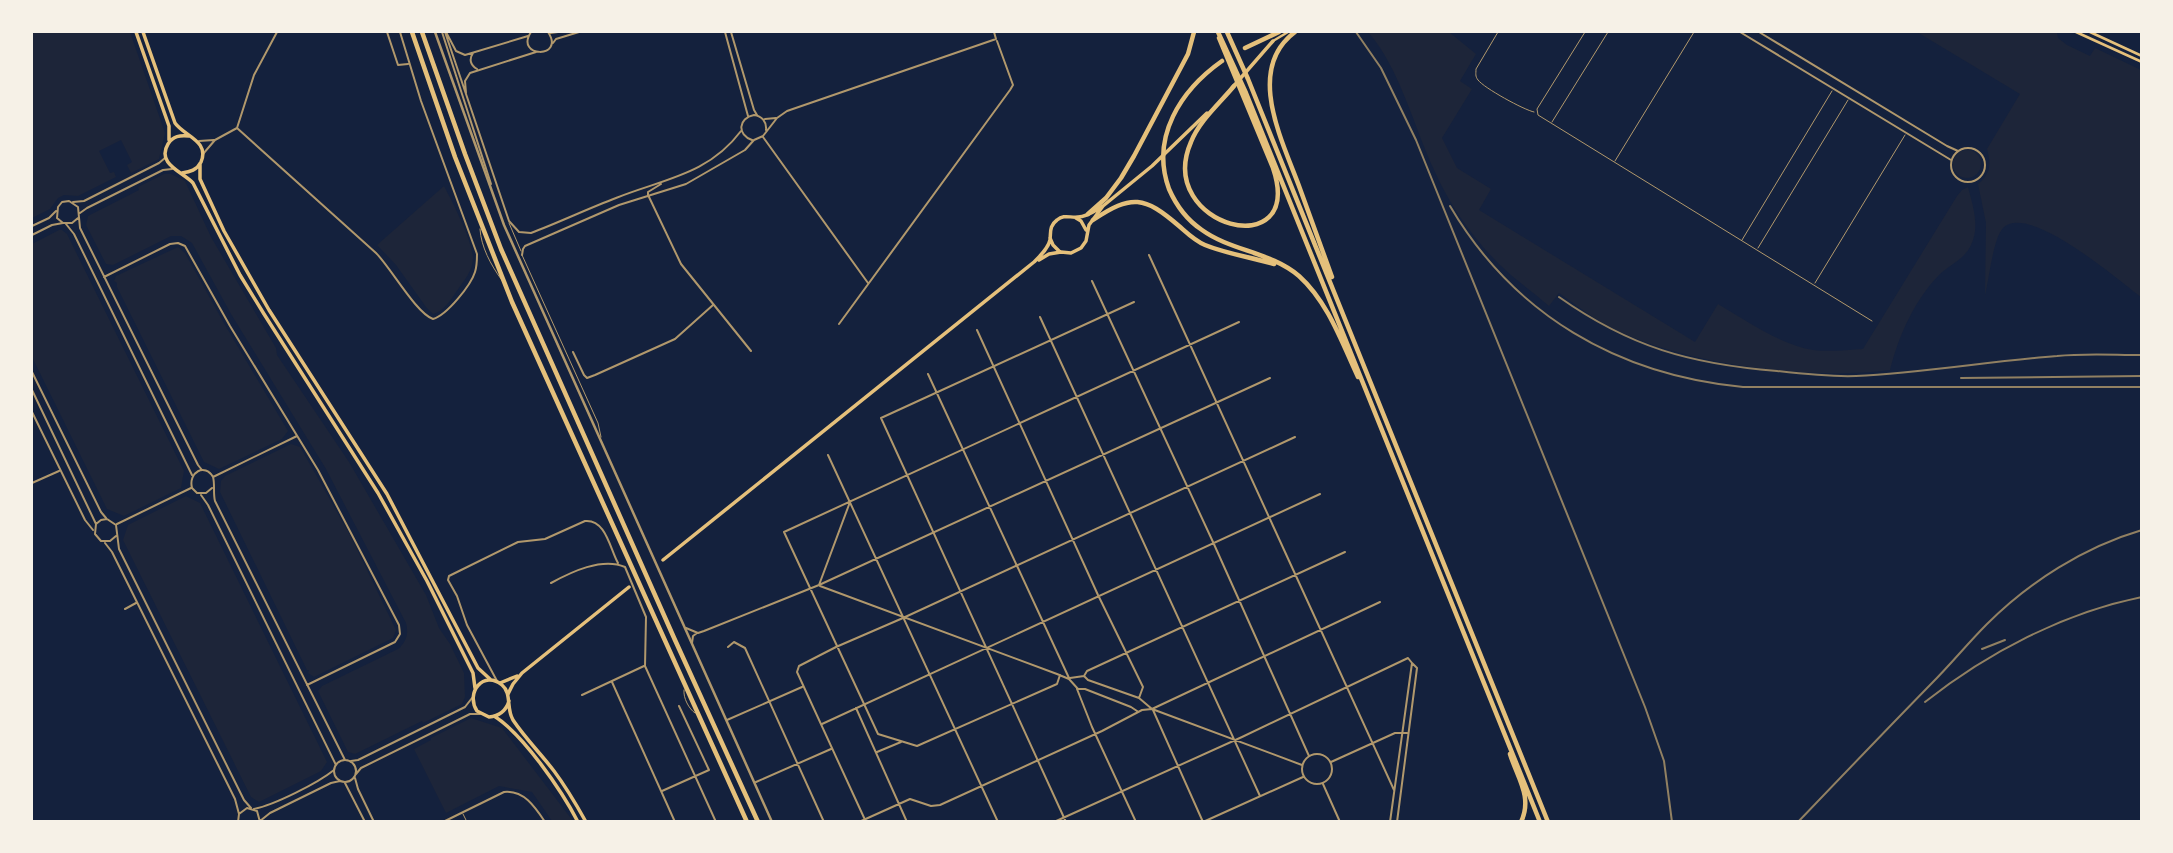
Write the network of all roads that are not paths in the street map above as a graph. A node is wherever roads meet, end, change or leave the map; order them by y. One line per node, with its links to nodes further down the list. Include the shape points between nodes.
1 (136, 32): 64 (main road, via 169,125)
2 (143, 32): 59 (main road, via 175,123)
3 (277, 32): 55 (street, via 257,68)
4 (387, 32): 42 (street, via 398,65)
5 (400, 32): 42 (street)
6 (412, 32): 275 (highway, via 506,286)
7 (422, 32): 276 (highway, via 501,249)
8 (435, 32): 84 (street)
9 (444, 32): 37 (street, via 456,51); 47 (street); 84 (street)
10 (527, 32): 32 (street)
11 (531, 32): 32 (street)
12 (549, 32): 13 (street); 35 (street)
13 (558, 32)
14 (579, 32): 35 (street)
15 (724, 32): 51 (street)
16 (731, 32): 50 (street)
17 (994, 32): 33 (street)
18 (1194, 32): 78 (highway, via 1188,54 1128,167 1107,198)
19 (1217, 32): 46 (highway)
20 (1281, 32): 34 (main road); 36 (highway)
21 (1288, 32): 34 (main road)
22 (1296, 32): 106 (highway, via 1275,55 1271,101)
23 (1498, 32): 49 (lane, via 1476,69 1478,79)
24 (1584, 32): 49 (lane)
25 (1608, 32): 54 (lane)
26 (1694, 32): 69 (lane)
27 (1740, 32): 45 (street)
28 (1759, 32): 65 (street)
29 (2076, 32): 41 (main road)
30 (2090, 32): 39 (main road)
31 (1228, 34): 106 (highway)
32 (528, 36): 37 (street); 38 (street, via 528,44)
33 (996, 39): 52 (street, via 786,111); 98 (street, via 1013,85)
34 (1273, 41): 44 (main road)
35 (552, 44): 38 (street)
36 (1245, 48)
37 (474, 52): 43 (street, via 471,64)
38 (536, 52): 43 (street)
39 (2141, 56)
40 (1223, 61): 95 (highway, via 1185,95 1170,120 1163,147 1165,176 1178,206 1201,230)
41 (2141, 62)
42 (409, 64): 55 (street, via 477,254 471,280 438,317 424,314 376,253)
43 (479, 70): 47 (street, via 465,81)
44 (1234, 86): 46 (highway, via 1196,132 1187,154 1186,174 1191,192 1204,209 1241,227 1270,215 1279,190); 76 (main road, via 1152,166)
45 (1833, 89): 48 (street); 89 (lane)
46 (1245, 94): 126 (highway)
47 (467, 97): 82 (street)
48 (1849, 98): 58 (street); 90 (lane)
49 (1536, 112): 54 (lane)
50 (757, 115): 51 (street); 53 (street)
51 (748, 116): 56 (street)
52 (778, 118): 53 (street); 57 (street)
53 (763, 119): 57 (street)
54 (1551, 124): 69 (lane)
55 (237, 128): 62 (street)
56 (741, 131): 63 (street); 73 (street, via 717,156)
57 (766, 131): 60 (street)
58 (1906, 133): 68 (street); 100 (lane)
59 (189, 136): 61 (main road); 64 (main road)
60 (763, 136): 63 (street); 98 (street)
61 (197, 140): 62 (street); 66 (main road)
62 (215, 140): 66 (street)
63 (754, 140): 74 (street, via 746,150 686,184)
64 (169, 142): 67 (main road)
65 (1958, 151): 68 (street); 68 (street, via 1970,148 1981,154 1983,172 1974,181 1964,181 1955,176)
66 (203, 155): 70 (main road)
67 (165, 157): 71 (main road); 75 (street, via 84,201)
68 (1951, 160)
69 (1614, 163): 89 (lane)
70 (200, 164): 72 (main road); 197 (main road, via 203,187 230,242 387,494 478,668)
71 (173, 169): 72 (main road); 79 (street, via 87,208)
72 (180, 172): 206 (main road, via 193,183 264,314 378,492 473,673)
73 (665, 182): 74 (street, via 648,192); 82 (street, via 531,233 519,232)
74 (649, 196): 92 (street, via 525,246); 103 (street, via 681,264)
75 (73, 202): 77 (street, via 62,202); 79 (street)
76 (1103, 206): 78 (main road); 81 (main road)
77 (56, 210): 83 (street); 85 (street)
78 (1088, 214): 80 (main road)
79 (79, 216): 83 (street, via 75,222); 96 (street)
80 (1076, 218): 86 (main road); 88 (main road, via 1056,220)
81 (1093, 220): 86 (main road); 95 (highway, via 1124,202 1146,204 1206,245)
82 (509, 221): 92 (lane)
83 (64, 223): 87 (street); 137 (street, via 73,231)
84 (504, 225): 130 (street)
85 (32, 226)
86 (1087, 232): 91 (main road, via 1081,248)
87 (32, 235)
88 (1050, 239): 91 (main road); 94 (main road)
89 (1741, 241): 90 (lane)
90 (1757, 250): 100 (lane)
91 (1061, 252): 94 (main road)
92 (522, 255): 130 (lane, via 598,423)
93 (1149, 255): 101 (street)
94 (1034, 262): 162 (main road)
95 (1288, 269): 126 (highway, via 1319,299)
96 (104, 276): 128 (street, via 170,244 185,246); 136 (street)
97 (1092, 281): 104 (street)
98 (868, 283): 109 (street)
99 (1170, 285): 101 (street)
100 (1814, 285): 107 (lane)
101 (1164, 288): 112 (street)
102 (1134, 302): 104 (street)
103 (713, 304): 113 (street); 114 (street, via 675,339 595,375 584,375)
104 (1108, 314): 111 (street); 116 (street)
105 (1040, 317): 111 (street)
106 (1347, 321): 291 (highway)
107 (1872, 321)
108 (1239, 322): 112 (street)
109 (839, 324)
110 (976, 330): 115 (street)
111 (1050, 340): 115 (street); 122 (street)
112 (1190, 345): 116 (street); 123 (street)
113 (751, 351)
114 (573, 352)
115 (993, 367): 121 (street); 125 (street)
116 (1134, 371): 122 (street); 127 (street)
117 (32, 372): 151 (street)
118 (928, 374): 121 (street)
119 (1270, 378): 123 (street)
120 (32, 390): 152 (street)
121 (937, 393): 131 (street); 138 (street, via 881,418)
122 (1075, 397): 125 (street); 132 (street)
123 (1217, 402): 127 (street); 134 (street)
124 (32, 412): 135 (street)
125 (1020, 423): 131 (street); 140 (street)
126 (1379, 423): 228 (highway)
127 (1161, 429): 132 (street); 142 (street)
128 (298, 436): 139 (street); 202 (street, via 401,629 395,642)
129 (1295, 437): 134 (street)
130 (604, 449): 179 (street)
131 (963, 449): 138 (street); 148 (street)
132 (1102, 454): 140 (street); 149 (street)
133 (828, 455): 147 (street)
134 (1244, 461): 142 (street); 150 (street)
135 (60, 470): 141 (street); 154 (street)
136 (203, 471): 137 (street); 139 (street)
137 (192, 475): 143 (street)
138 (907, 475): 147 (street); 155 (street)
139 (213, 477): 144 (street)
140 (1046, 481): 148 (street); 157 (street)
141 (32, 484)
142 (1188, 487): 149 (street); 159 (street)
143 (192, 488): 145 (street); 153 (street)
144 (212, 488): 145 (street); 202 (street)
145 (200, 494): 243 (street)
146 (1320, 494): 150 (street)
147 (850, 501): 161 (street); 168 (street); 170 (street, via 784,532)
148 (989, 507): 155 (street); 164 (street)
149 (1129, 513): 157 (street); 165 (street)
150 (1269, 518): 159 (street); 166 (street)
151 (107, 519): 152 (street); 153 (street)
152 (96, 524): 154 (street)
153 (116, 525): 156 (street)
154 (94, 530): 158 (street)
155 (933, 534): 161 (street); 171 (street)
156 (116, 536): 158 (street); 259 (street, via 244,800)
157 (1072, 539): 164 (street); 172 (street)
158 (104, 542): 174 (street)
159 (1213, 542): 165 (street); 173 (street)
160 (1345, 552): 166 (street)
161 (876, 559): 168 (street); 177 (street)
162 (663, 560)
163 (618, 564): 167 (street, via 570,572); 190 (street, via 625,567 646,617); 199 (street, via 600,525 591,520 545,539 518,542 449,576 467,625)
164 (1015, 565): 171 (street); 178 (street)
165 (1155, 569): 172 (street); 180 (street)
166 (1295, 575): 173 (street); 181 (street)
167 (551, 583)
168 (819, 585): 170 (street); 177 (street)
169 (629, 587): 191 (main road)
170 (810, 589): 182 (street); 185 (street)
171 (960, 590): 177 (street); 186 (street)
172 (1098, 595): 178 (street); 187 (street)
173 (1239, 601): 180 (street); 188 (street)
174 (137, 602): 176 (street); 261 (street)
175 (1380, 602): 181 (street)
176 (125, 609)
177 (903, 618): 185 (street); 186 (street); 192 (street)
178 (1043, 622): 186 (street); 196 (street)
179 (684, 626): 182 (street); 183 (street)
180 (1182, 626): 187 (street); 201 (street)
181 (1320, 631): 188 (street); 205 (street)
182 (698, 633): 183 (street)
183 (691, 644): 225 (street)
184 (728, 647): 213 (street, via 734,642 745,648)
185 (836, 647): 203 (street, via 799,666); 215 (street)
186 (986, 648): 192 (street); 193 (street); 216 (street)
187 (1126, 652): 195 (street); 211 (street, via 1143,687)
188 (1264, 657): 201 (street); 222 (street)
189 (1412, 663): 205 (street, via 1409,658); 229 (street); 230 (street, via 1417,668)
190 (645, 666): 200 (street); 248 (street)
191 (522, 673): 199 (main road); 208 (main road)
192 (929, 674): 215 (street); 227 (street)
193 (1060, 675): 196 (street); 216 (street, via 1057,684)
194 (1077, 676): 195 (street); 196 (street); 204 (street)
195 (1084, 676): 198 (street)
196 (1069, 679): 204 (street)
197 (491, 680): 199 (main road); 206 (main road)
198 (1088, 680): 207 (street); 211 (street)
199 (499, 682): 208 (main road)
200 (612, 682): 209 (street); 255 (street)
201 (1208, 682): 220 (street); 232 (street)
202 (307, 685): 238 (street)
203 (803, 686): 213 (street); 226 (street)
204 (1076, 687): 207 (street); 231 (street)
205 (1347, 687): 222 (street); 234 (street)
206 (475, 688): 210 (main road)
207 (1085, 689): 218 (street)
208 (508, 694): 212 (main road)
209 (582, 695)
210 (472, 697): 223 (main road); 239 (street, via 465,707)
211 (1138, 698): 214 (street); 218 (street)
212 (509, 701): 224 (main road, via 504,711); 272 (main road, via 510,715)
213 (770, 701): 225 (street); 242 (street)
214 (1144, 702): 220 (street); 221 (street)
215 (864, 704): 219 (street); 233 (street, via 878,734)
216 (1013, 704): 227 (street); 240 (street)
217 (679, 706): 248 (street, via 709,770)
218 (1131, 707): 221 (street)
219 (856, 708): 226 (street); 236 (street)
220 (1152, 709): 221 (street); 232 (street); 245 (street)
221 (1141, 711): 231 (street)
222 (1290, 713): 232 (street); 237 (street)
223 (481, 714): 224 (main road); 247 (street, via 452,722)
224 (494, 716): 271 (main road, via 526,747)
225 (726, 721): 251 (street)
226 (821, 725): 235 (street)
227 (955, 730): 233 (street, via 916,746); 253 (street)
228 (1503, 730): 289 (highway, via 1525,791 1527,803); 290 (highway)
229 (1403, 732): 230 (street); 234 (street); 254 (street)
230 (1408, 733): 288 (street)
231 (1095, 734): 240 (street); 256 (street)
232 (1235, 740): 244 (street); 245 (street); 257 (street)
233 (901, 742): 236 (street)
234 (1373, 743): 241 (street); 254 (street)
235 (832, 749): 242 (street); 263 (street)
236 (876, 752): 258 (street)
237 (1309, 756): 241 (street, via 1319,754); 244 (street)
238 (345, 760): 239 (street); 243 (street)
239 (351, 761): 247 (street)
240 (1038, 761): 253 (street); 262 (street)
241 (1330, 763): 252 (street, via 1330,777)
242 (799, 764): 251 (street); 278 (street)
243 (336, 765): 246 (street)
244 (1302, 765): 249 (street)
245 (1178, 766): 256 (street); 285 (street)
246 (334, 770): 250 (street); 259 (street, via 267,806)
247 (356, 775): 250 (street); 267 (street)
248 (695, 775): 255 (street); 274 (street)
249 (1303, 777): 252 (street); 257 (street)
250 (342, 782): 265 (street, via 331,783); 266 (street)
251 (754, 783): 277 (street)
252 (1322, 784): 286 (street)
253 (982, 787): 258 (street, via 940,806 909,799); 281 (street)
254 (1394, 790): 287 (street)
255 (662, 791): 273 (street)
256 (1122, 791): 262 (street); 284 (street)
257 (1260, 796): 285 (street)
258 (899, 804): 263 (street); 280 (street)
259 (253, 808): 261 (street); 265 (street)
260 (463, 812): 268 (street); 269 (lane); 270 (street, via 510,791 525,796)
261 (239, 814): 264 (street)
262 (1064, 817): 282 (street); 283 (street)
263 (865, 820): 279 (street)
264 (238, 821)
265 (260, 821)
266 (365, 821)
267 (374, 821)
268 (443, 821)
269 (467, 821)
270 (545, 821)
271 (578, 821)
272 (586, 821)
273 (675, 821)
274 (716, 821)
275 (747, 821)
276 (758, 821)
277 (772, 821)
278 (824, 821)
279 (859, 821)
280 (907, 821)
281 (998, 821)
282 (1054, 821)
283 (1066, 821)
284 (1136, 821)
285 (1203, 821)
286 (1340, 821)
287 (1390, 821)
288 (1396, 821)
289 (1521, 821)
290 (1540, 821)
291 (1548, 821)

